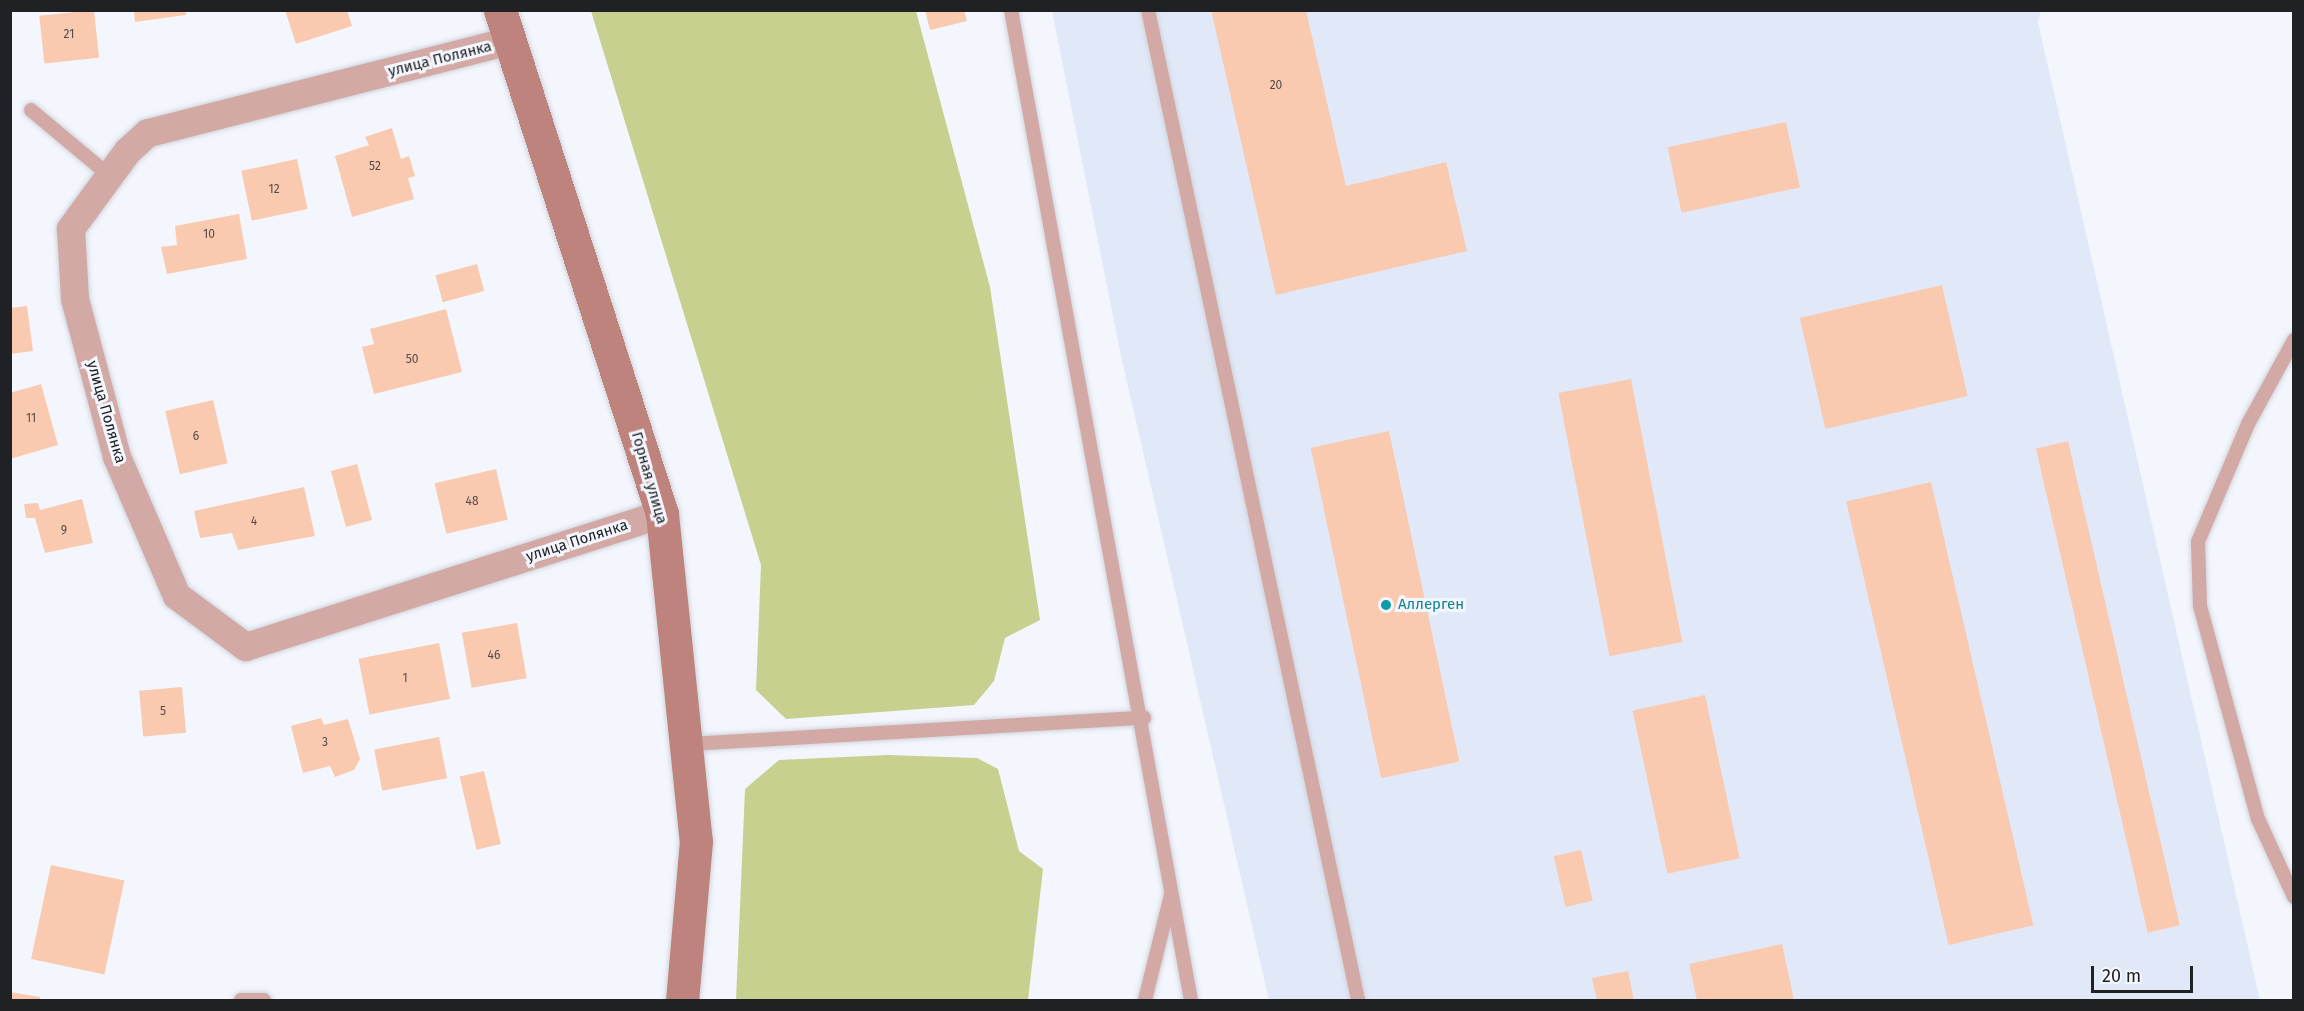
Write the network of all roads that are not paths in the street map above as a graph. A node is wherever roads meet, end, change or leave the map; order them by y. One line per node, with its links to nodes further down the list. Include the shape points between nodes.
1 (1011, 10): 8 (lane)
2 (1148, 10): 17 (lane)
3 (505, 26): 5 (street, улица Полянка, via 148,133); 7 (street, Горная улица)
4 (32, 110): 5 (lane)
5 (110, 176): 7 (street, улица Полянка, via 72,229 75,299 117,458 177,596 246,647)
6 (2294, 340): 11 (lane, via 2248,424 2198,542 2200,606 2259,819)
7 (663, 513): 9 (street, Горная улица)
8 (1144, 718): 9 (lane); 10 (lane)
9 (687, 744): 14 (street, Горная улица, via 696,841)
10 (1173, 887): 15 (lane); 16 (lane)
11 (2294, 897)
12 (241, 1000): 13 (lane)
13 (264, 1000)
14 (682, 1000)
15 (1145, 1000)
16 (1191, 1000)
17 (1358, 1000)

